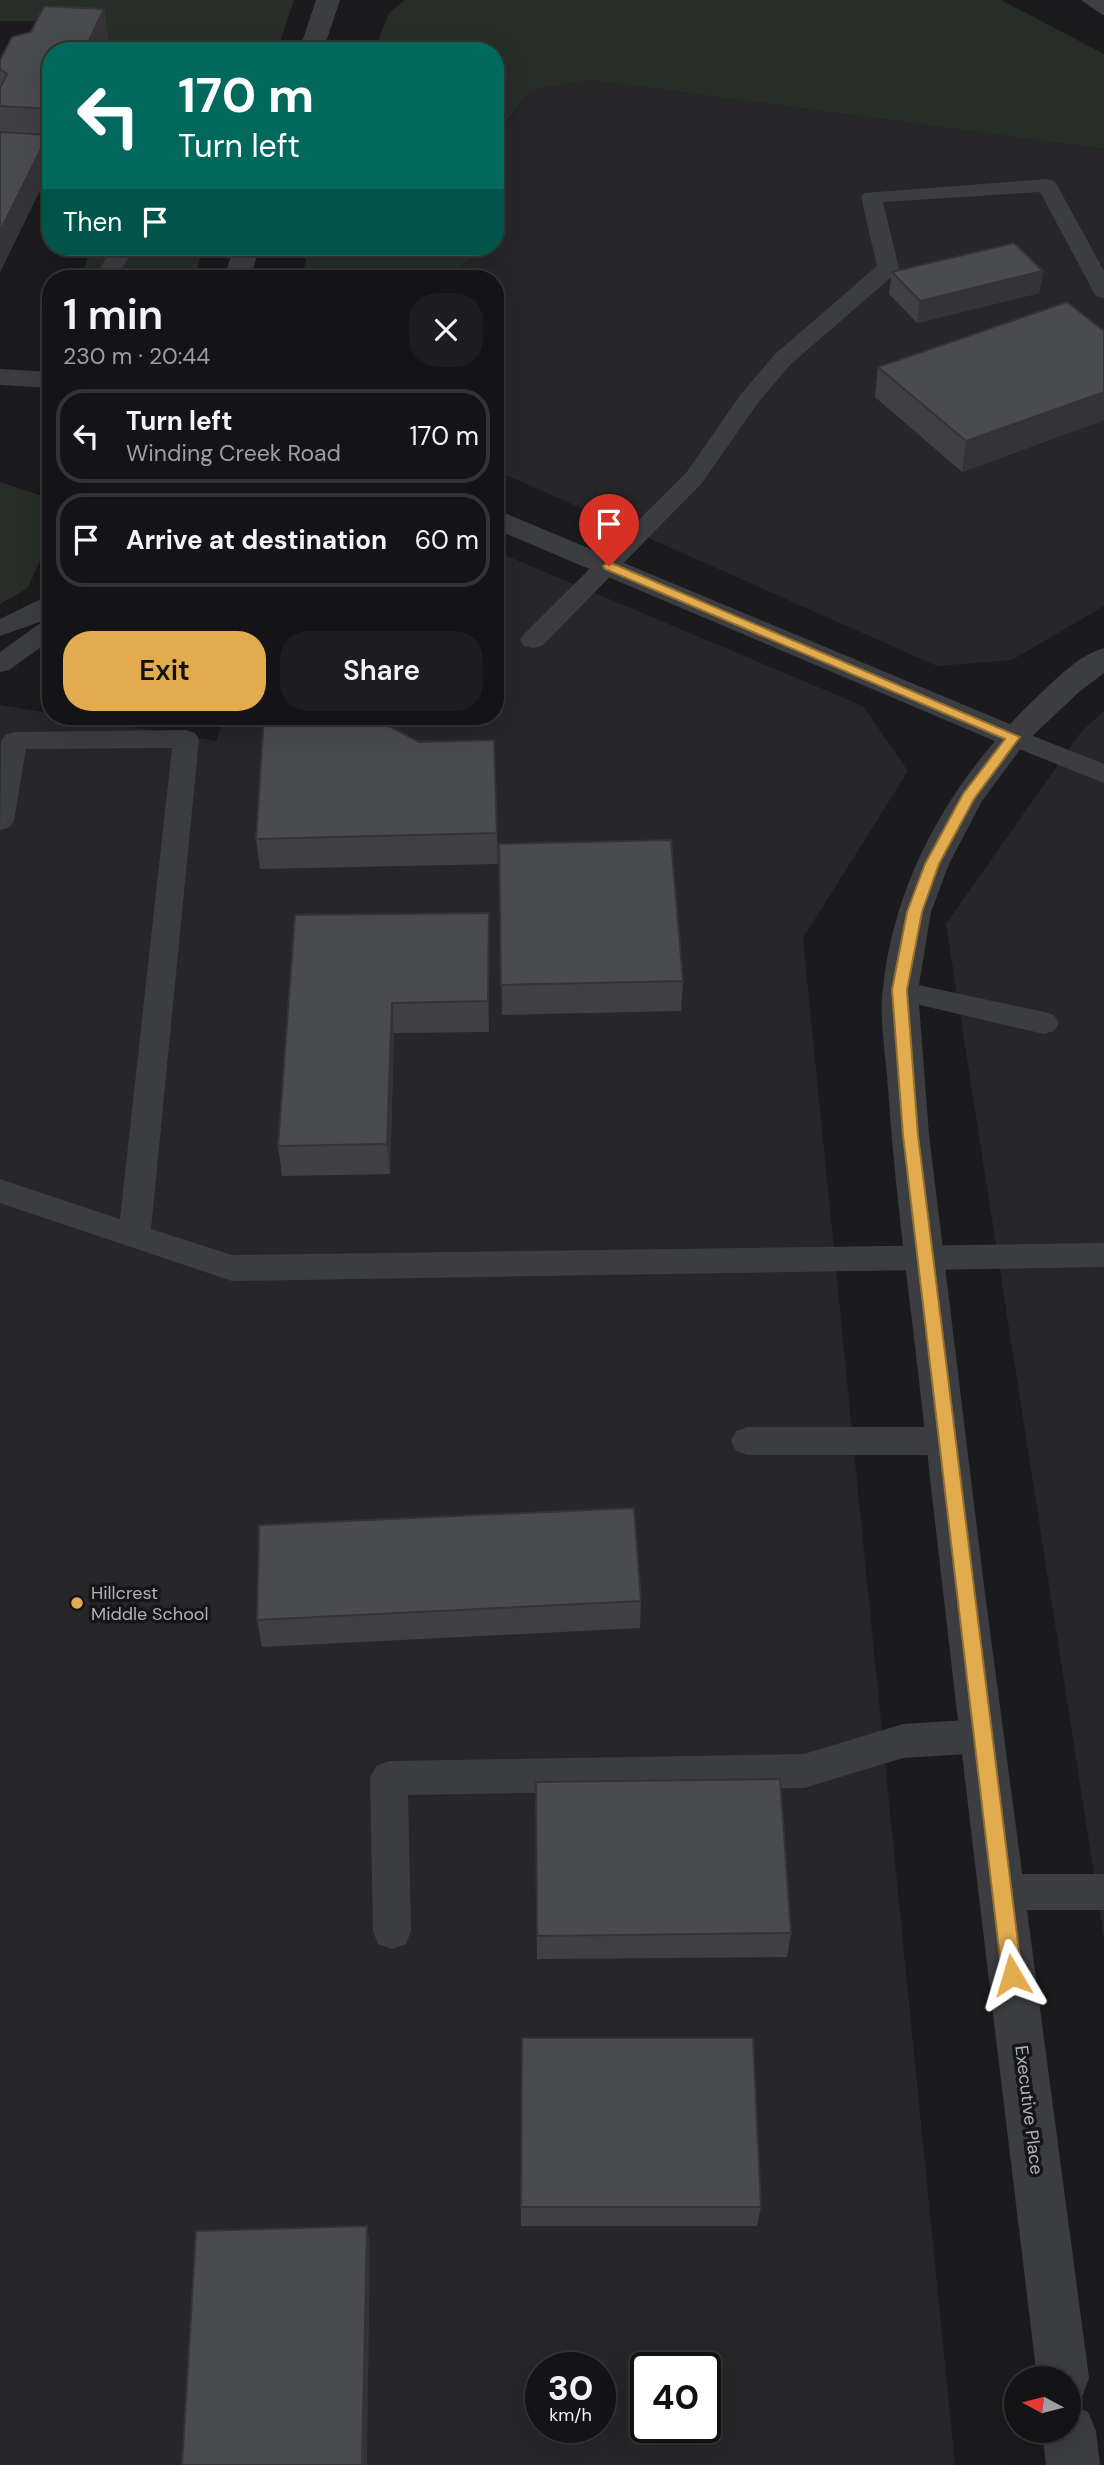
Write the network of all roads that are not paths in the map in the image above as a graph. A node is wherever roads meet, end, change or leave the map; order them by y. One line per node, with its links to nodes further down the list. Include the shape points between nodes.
1 (328, 0): 2 (street)
2 (314, 42)
3 (1104, 291): 7 (lane, via 1047,185 871,197 888,268 782,360 694,478)
4 (0, 377): 5 (street)
5 (42, 379)
6 (504, 522): 7 (street)
7 (609, 566): 11 (lane); 14 (street)
8 (42, 608): 9 (lane)
9 (0, 628)
10 (42, 634): 13 (lane)
11 (533, 640)
12 (1104, 658): 14 (street, Executive Place)
13 (0, 664)
14 (1013, 737): 15 (lane); 17 (street, Executive Place, via 968,797 932,864 914,912)
15 (1104, 774)
16 (0, 821): 20 (lane, via 14,741 186,738)
17 (900, 990): 18 (lane); 22 (street, Executive Place)
18 (1044, 1023)
19 (0, 1191): 20 (lane)
20 (134, 1237): 22 (lane, via 232,1268)
21 (1104, 1255): 22 (lane)
22 (925, 1256): 24 (street, Executive Place)
23 (748, 1441): 24 (lane)
24 (947, 1441): 25 (street, Executive Place)
25 (983, 1736): 26 (street, Executive Place); 28 (lane, via 902,1741 804,1771 389,1778)
26 (1001, 1892): 27 (lane); 29 (street, Executive Place)
27 (1104, 1892)
28 (392, 1931)
29 (1061, 2366)
30 (1070, 2443): 31 (street)
31 (1073, 2465)

